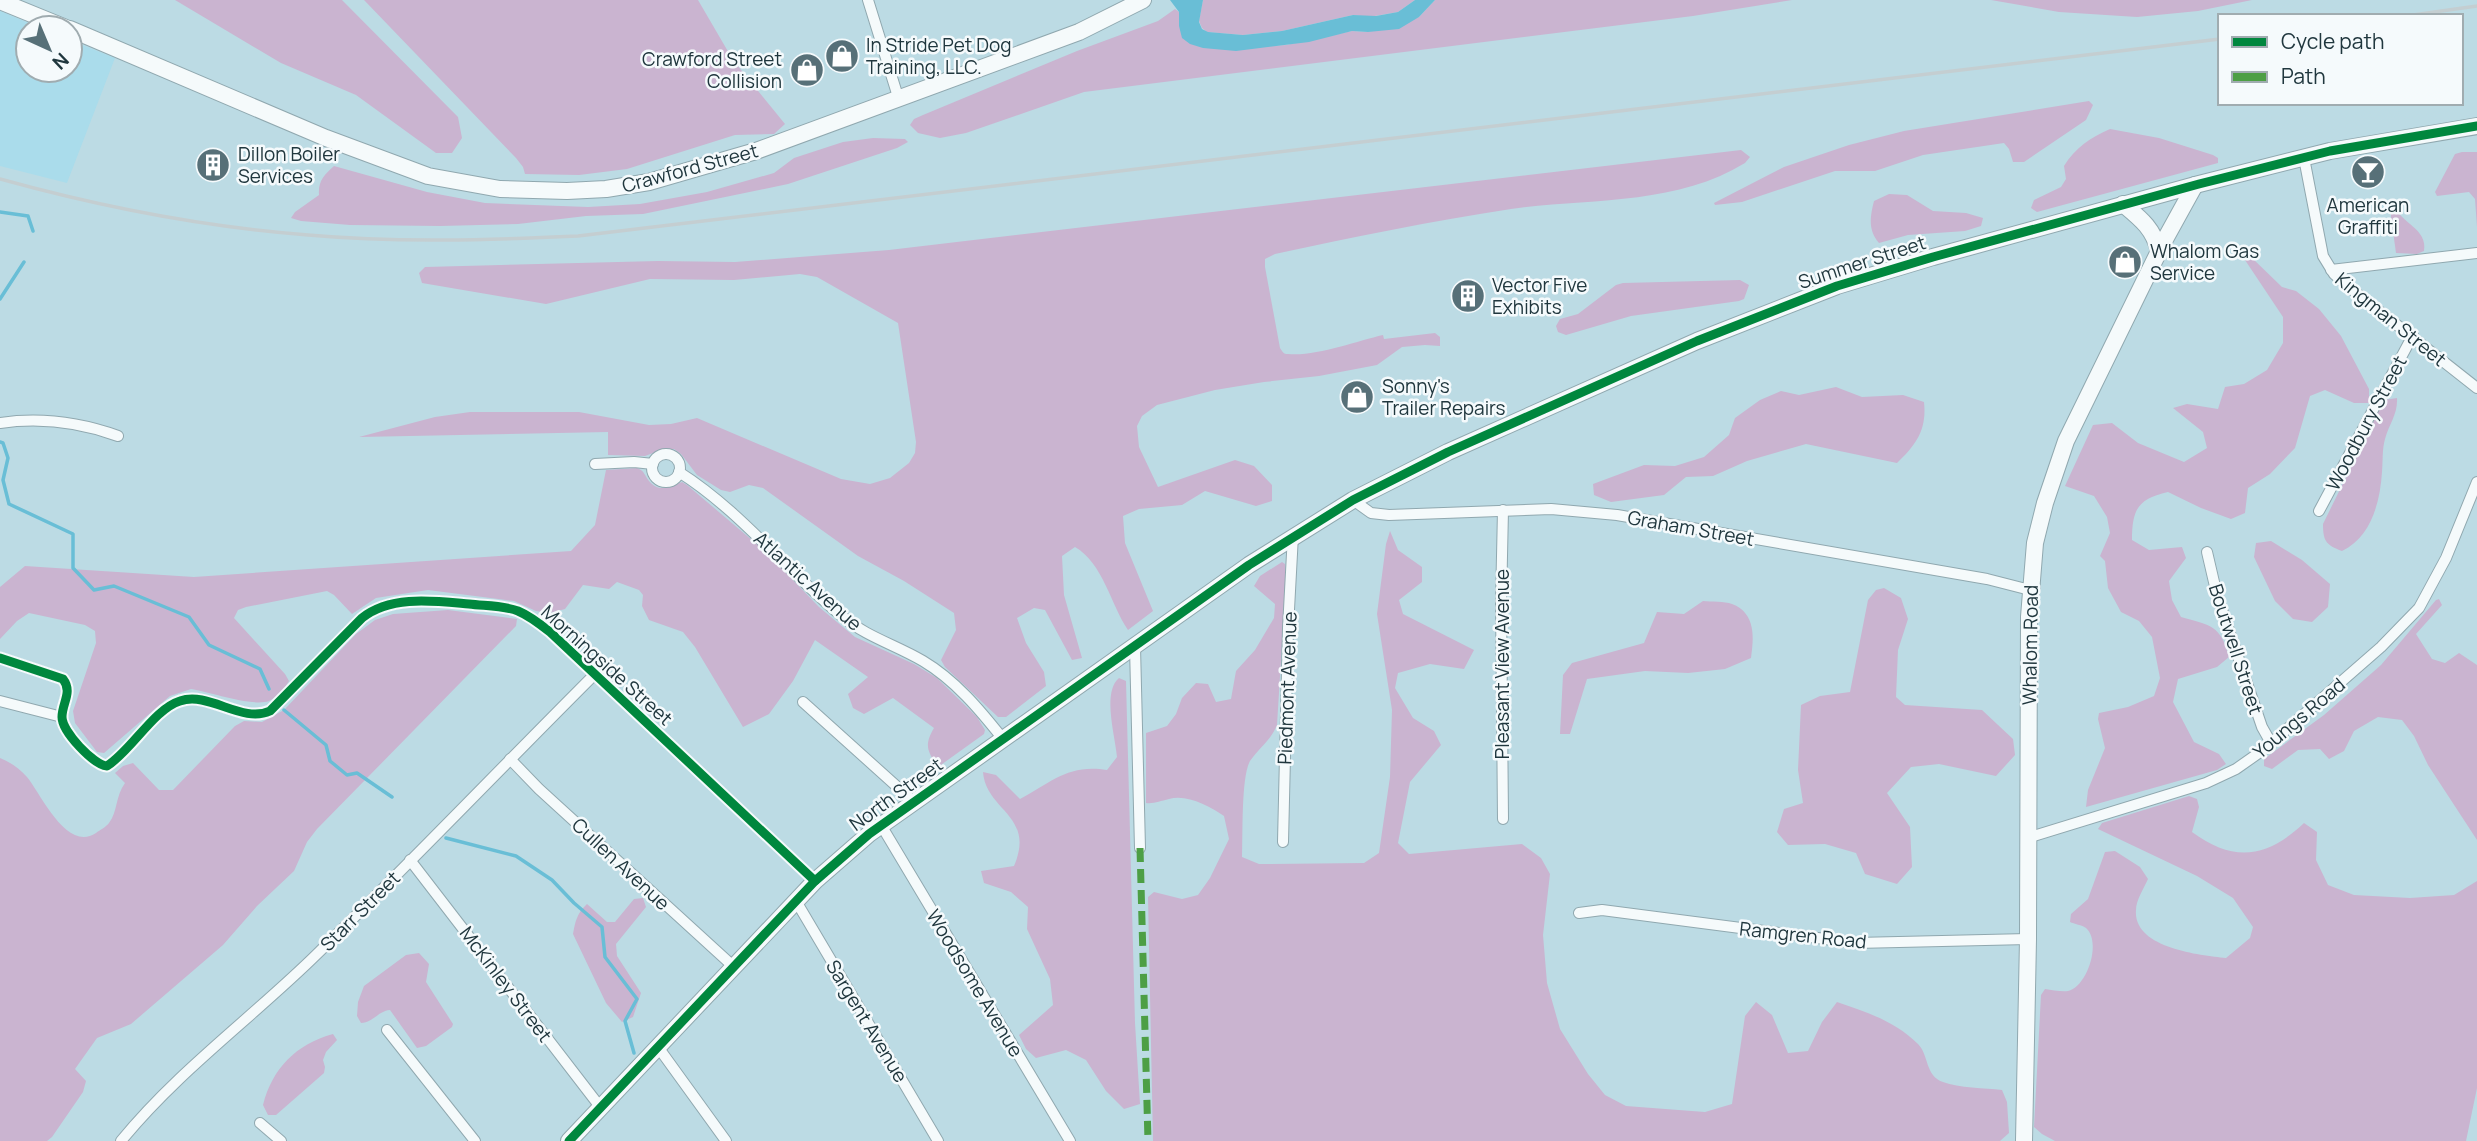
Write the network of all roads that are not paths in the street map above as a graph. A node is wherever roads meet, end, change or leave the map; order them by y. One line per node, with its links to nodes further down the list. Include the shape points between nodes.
1 (868, 0): 6 (street)
2 (1143, 0): 6 (main road, Crawford Street, via 1079,32)
3 (0, 1): 4 (main road, Crawford Street)
4 (32, 14)
5 (84, 36): 6 (main road, Crawford Street, via 397,166 439,178 525,191 606,189 649,182 756,151)
6 (899, 100)
7 (2477, 126): 8 (main road, Summer Street)
8 (2304, 158): 9 (main road, Summer Street); 13 (street, Kingman Street, via 2320,245)
9 (2194, 185): 10 (main road, Summer Street); 11 (main road, Whalom Road)
10 (2123, 204): 11 (main road, via 2147,223); 22 (main road, Summer Street, via 1871,275 1776,309 1566,398)
11 (2159, 251): 27 (main road, Whalom Road, via 2060,457 2037,530)
12 (2477, 253): 13 (street)
13 (2331, 270): 14 (street, Kingman Street)
14 (2413, 335): 15 (street, Kingman Street); 24 (street, Woodbury Street)
15 (2477, 388)
16 (0, 424): 17 (street, via 63,421)
17 (118, 436)
18 (595, 464): 19 (street, Atlantic Avenue)
19 (653, 464): 20 (street, Atlantic Avenue, via 655,477 662,481 674,479); 20 (street, Atlantic Avenue, via 657,457 670,455 679,463)
20 (679, 472): 34 (street, Atlantic Avenue, via 740,518 852,624 941,673)
21 (2477, 482): 35 (street, Youngs Road, via 2446,558 2419,608)
22 (1353, 499): 23 (street, Graham Street, via 1371,513 1389,515); 25 (main road, Summer Street)
23 (1503, 510): 27 (street, Graham Street, via 1617,515); 38 (street, Pleasant View Avenue)
24 (2319, 511)
25 (1293, 535): 28 (main road, North Street); 41 (street, Piedmont Avenue)
26 (2207, 552): 35 (street, Boutwell Street, via 2217,596)
27 (2030, 590): 40 (main road, Whalom Road)
28 (1135, 647): 34 (main road, North Street); 42 (street)
29 (0, 658): 33 (street, via 63,679 68,690)
30 (594, 675): 33 (street, Morningside Street, via 545,628 515,610 404,602 368,613 266,713 181,700 107,766 95,762); 36 (street, Starr Street); 44 (street, Morningside Street)
31 (0, 701): 33 (street)
32 (803, 702): 37 (street)
33 (62, 718)
34 (1003, 739): 37 (main road, North Street)
35 (2271, 743): 40 (street, Youngs Road, via 2236,769 2206,783)
36 (510, 759): 43 (street, Starr Street); 48 (street, Cullen Avenue)
37 (913, 801): 39 (main road, North Street)
38 (1503, 819)
39 (881, 824): 44 (main road, North Street); 59 (street, Woodsome Avenue)
40 (2027, 838): 47 (main road, Whalom Road)
41 (1283, 842)
42 (1140, 848)
43 (410, 860): 51 (street, McKinley Street); 53 (street, Starr Street, via 316,955 160,1098)
44 (815, 881): 45 (main road, North Street)
45 (796, 901): 48 (main road, North Street); 58 (street, Sargent Avenue)
46 (1579, 913): 47 (street, Ramgren Road, via 1602,910 1856,943)
47 (2028, 939): 60 (main road, Whalom Road)
48 (734, 967): 50 (main road, North Street)
49 (387, 1030): 55 (street)
50 (658, 1047): 51 (main road, North Street); 57 (street)
51 (601, 1108): 56 (main road, North Street)
52 (261, 1123): 54 (street)
53 (121, 1141)
54 (281, 1141)
55 (475, 1141)
56 (569, 1141)
57 (726, 1141)
58 (938, 1141)
59 (1070, 1141)
60 (2024, 1141)

